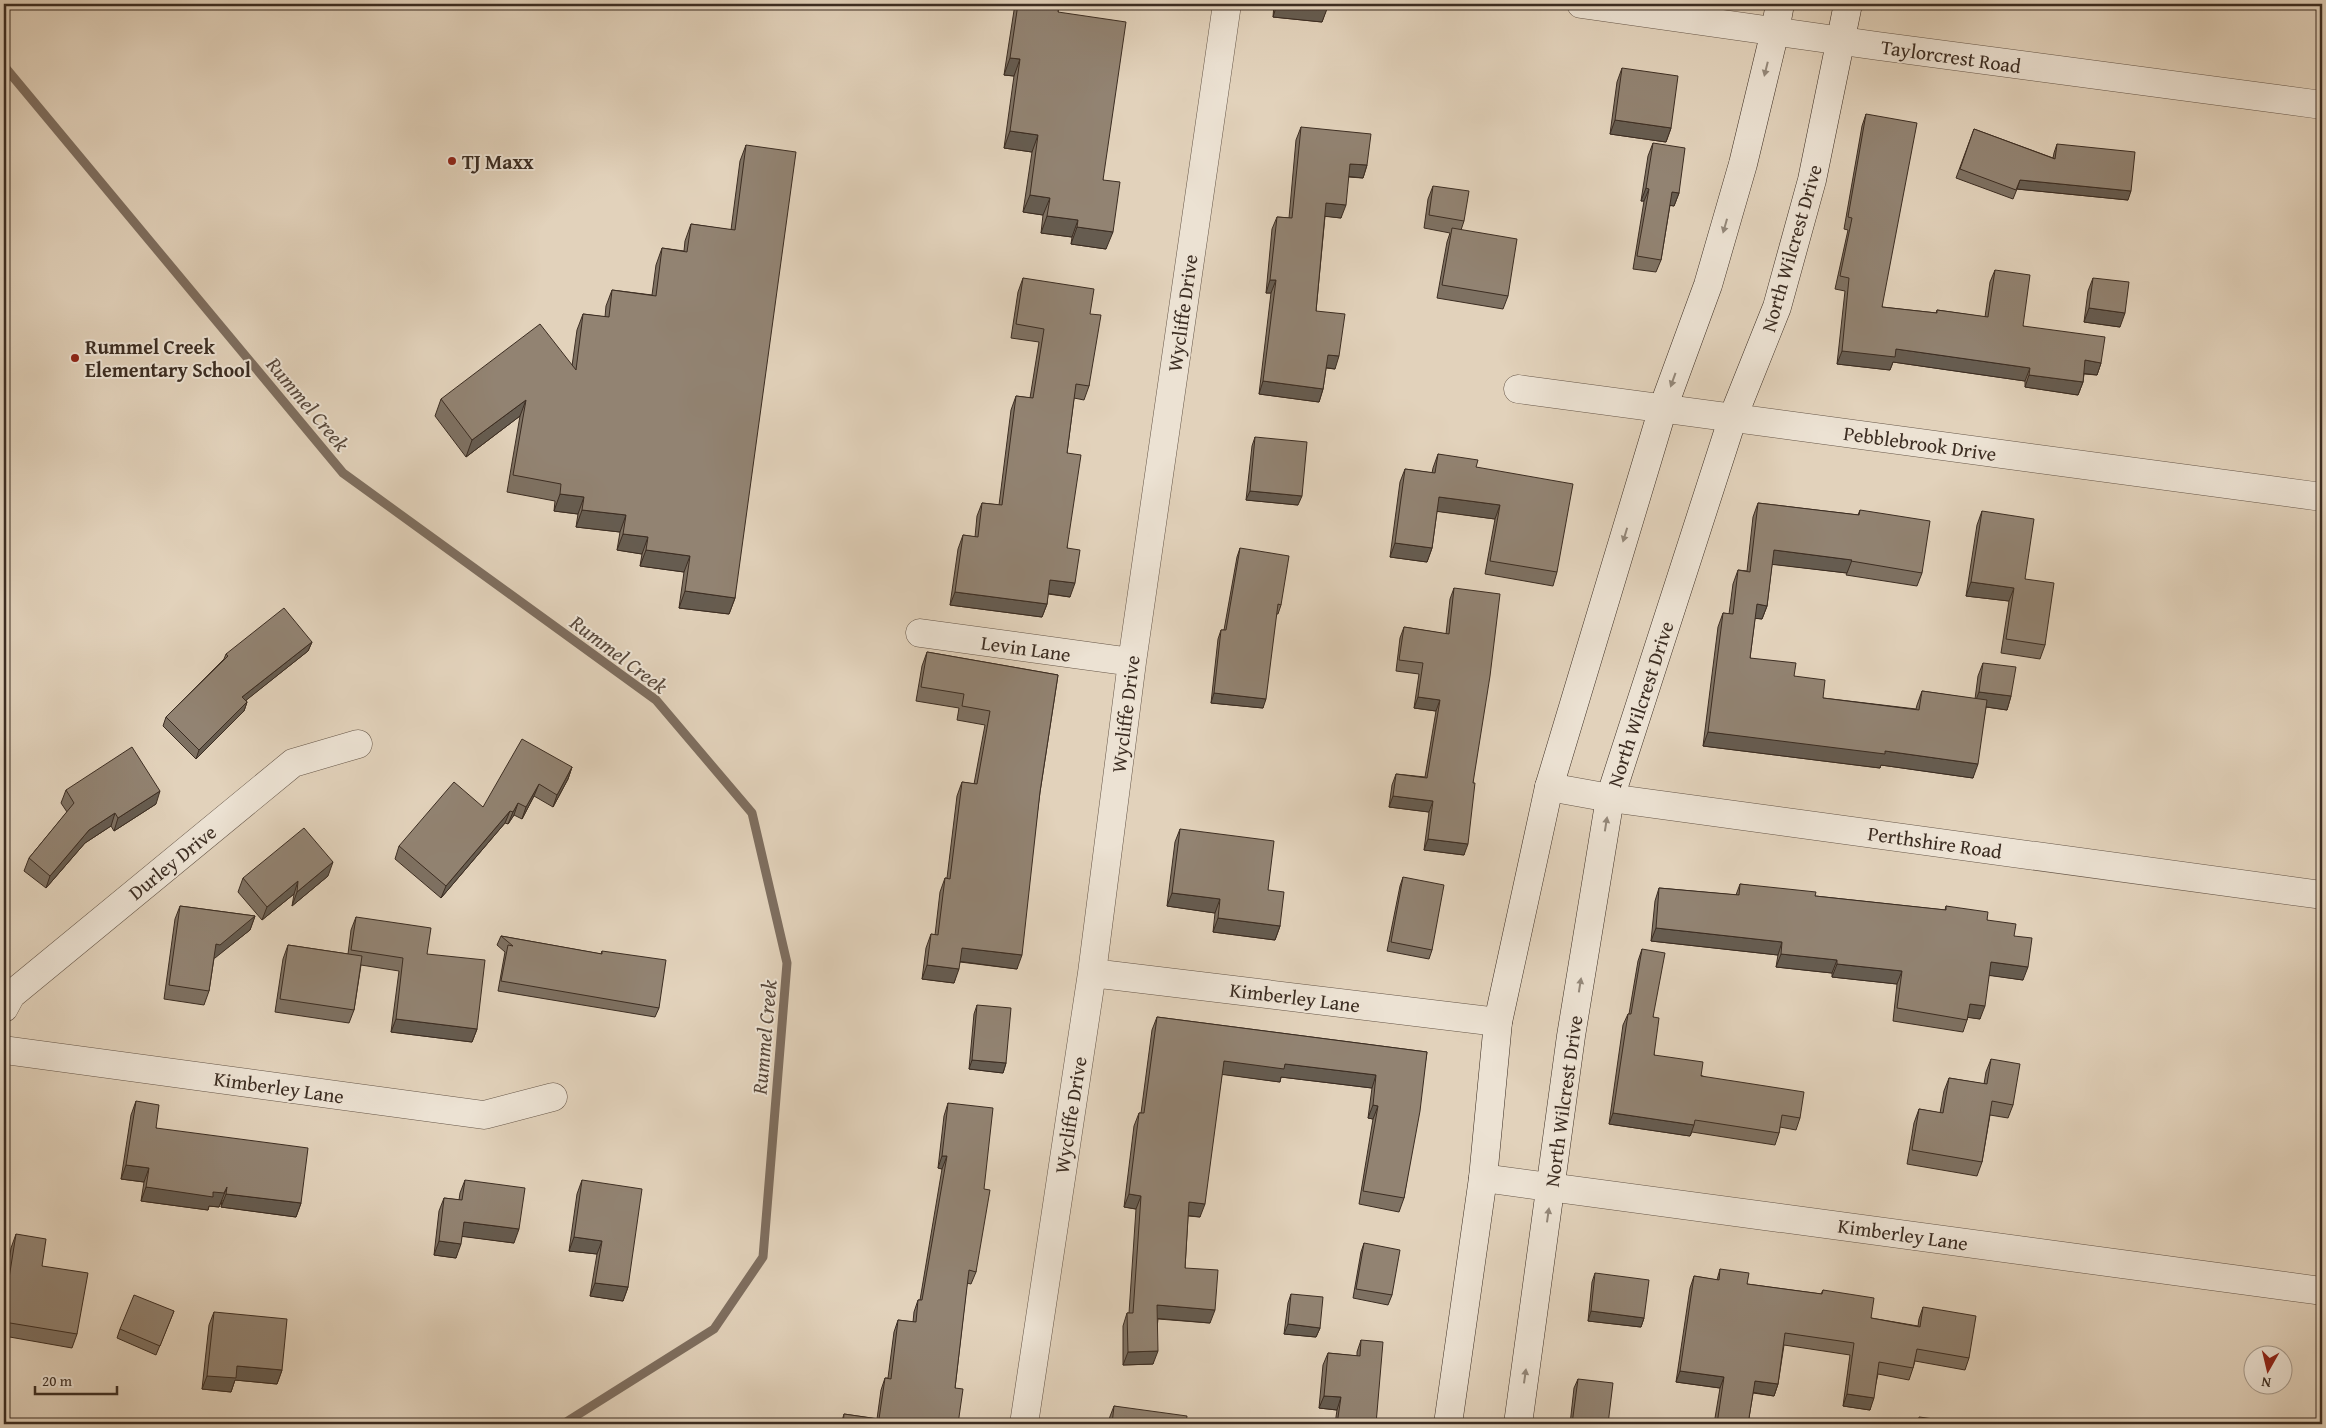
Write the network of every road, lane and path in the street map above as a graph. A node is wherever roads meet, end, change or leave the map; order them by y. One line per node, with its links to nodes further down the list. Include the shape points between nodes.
1 (1227, 4): 13 (street, Wycliffe Drive)
2 (1581, 4): 5 (street, Taylorcrest Road)
3 (1780, 4): 5 (street)
4 (1848, 4): 6 (street, North Wilcrest Drive)
5 (1775, 32): 6 (street, Taylorcrest Road); 9 (street, one-way to 9, via 1743,164 1708,285)
6 (1842, 41): 7 (street, Taylorcrest Road); 10 (street, North Wilcrest Drive, via 1812,180 1777,307)
7 (2322, 105)
8 (1518, 389): 9 (street, Pebblebrook Drive)
9 (1662, 408): 10 (street, Pebblebrook Drive); 15 (street, one-way to 15)
10 (1733, 418): 11 (street, Pebblebrook Drive); 16 (street, North Wilcrest Drive)
11 (2322, 497)
12 (920, 633): 13 (street, Levin Lane)
13 (1132, 662): 18 (street, Wycliffe Drive)
14 (358, 744): 19 (street, Durley Drive, via 293,763 10,995)
15 (1549, 787): 16 (street, Perthshire Road); 20 (street)
16 (1610, 798): 17 (street, Perthshire Road); 24 (street, North Wilcrest Drive, one-way to 16, via 1571,1036)
17 (2322, 895)
18 (1092, 972): 20 (street, Kimberley Lane); 26 (street, Wycliffe Drive)
19 (4, 1008)
20 (1498, 1022): 23 (street)
21 (4, 1050): 22 (street, Kimberley Lane, via 484,1115)
22 (553, 1097)
23 (1483, 1178): 24 (street, Kimberley Lane); 27 (street)
24 (1551, 1187): 25 (street, Kimberley Lane); 28 (street, North Wilcrest Drive, one-way to 24)
25 (2322, 1291)
26 (1024, 1424)
27 (1448, 1424)
28 (1518, 1424)

